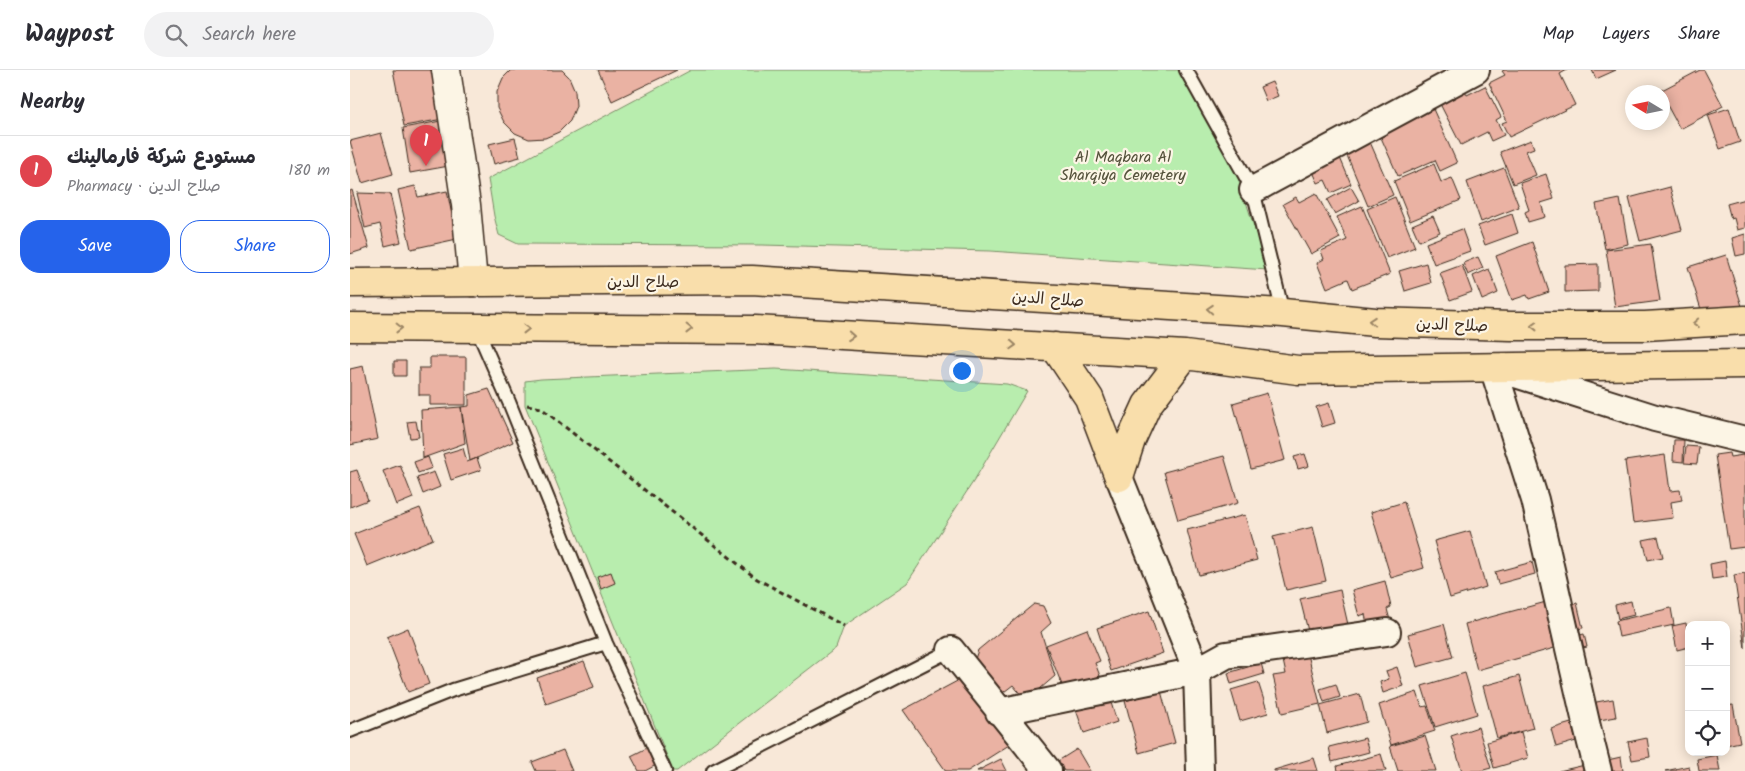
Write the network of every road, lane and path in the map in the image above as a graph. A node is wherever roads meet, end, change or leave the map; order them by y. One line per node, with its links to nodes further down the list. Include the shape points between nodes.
1 (446, 70): 5 (street, via 466,205)
2 (1186, 70): 4 (lane)
3 (1476, 70): 4 (street)
4 (1253, 190): 7 (lane)
5 (473, 282): 6 (highway, صلاح الدين); 7 (highway, صلاح الدين, one-way to 5, via 752,280)
6 (350, 283)
7 (1283, 313): 8 (highway, صلاح الدين, one-way to 7, via 1645,326 1511,326 1375,322)
8 (1745, 320)
9 (350, 327): 10 (highway, one-way to 10)
10 (477, 329): 11 (highway, one-way to 11, via 755,330); 15 (lane)
11 (1055, 347): 12 (highway); 17 (highway, via 1089,398)
12 (1185, 355): 14 (highway, via 1298,370); 17 (highway, via 1147,405)
13 (1745, 364): 14 (highway)
14 (1493, 367): 16 (street, via 1655,418); 29 (street, via 1535,500)
15 (510, 402): 18 (path, via 541,408 757,579); 20 (lane)
16 (1745, 440)
17 (1119, 477): 22 (street)
18 (844, 626)
19 (1387, 632): 22 (street, via 1226,655)
20 (606, 643): 24 (lane, via 453,690); 25 (lane)
21 (951, 650): 23 (street); 26 (lane)
22 (1197, 670): 23 (street); 28 (street)
23 (999, 712): 27 (street)
24 (350, 731)
25 (665, 771)
26 (713, 771)
27 (1048, 771)
28 (1200, 771)
29 (1598, 771)

